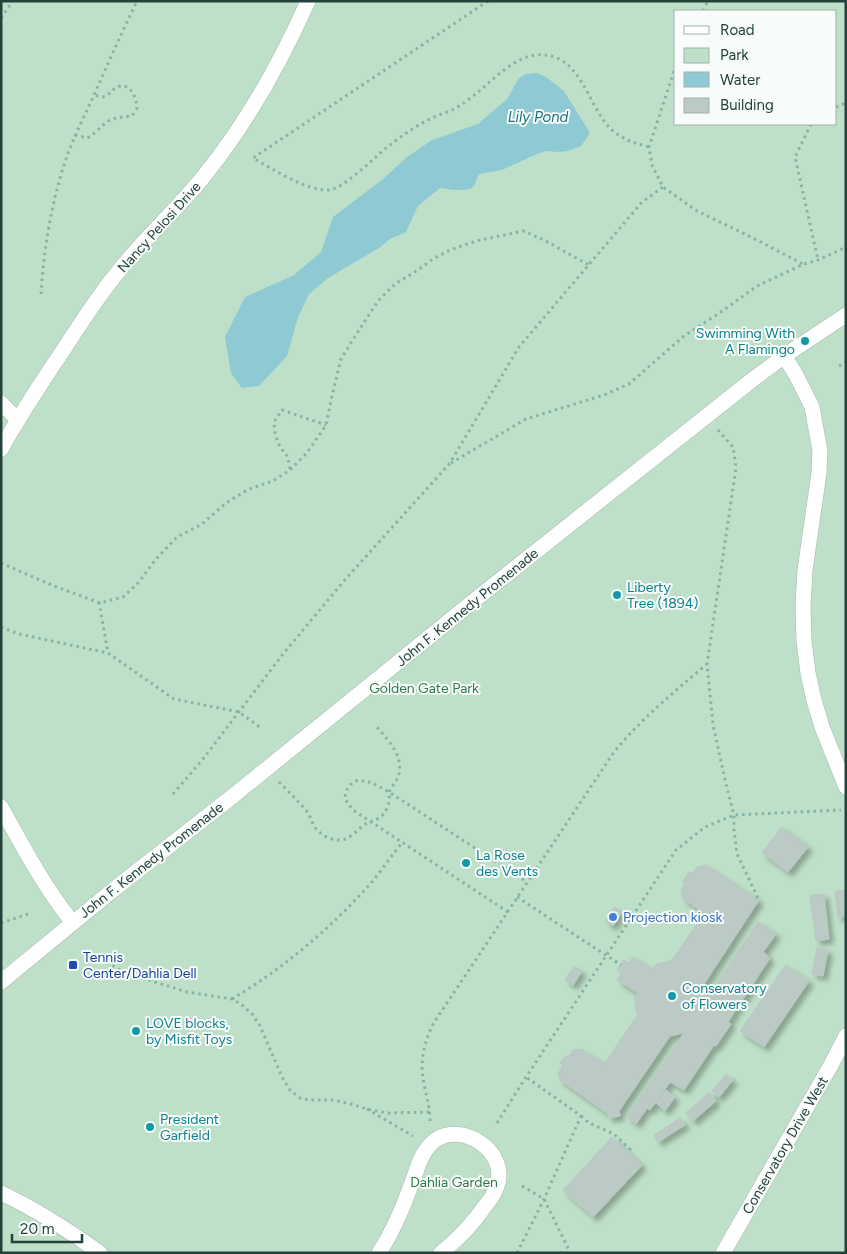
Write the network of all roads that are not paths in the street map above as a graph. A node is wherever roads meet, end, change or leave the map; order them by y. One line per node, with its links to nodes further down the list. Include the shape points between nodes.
1 (308, 1): 5 (street, Nancy Pelosi Drive, via 271,76 228,146 118,271)
2 (846, 316): 3 (street, John F. Kennedy Promenade)
3 (784, 356): 7 (street, via 812,408 820,451 805,570 804,641 814,700); 9 (street, John F. Kennedy Promenade)
4 (1, 403): 5 (street)
5 (18, 420): 6 (street, Nancy Pelosi Drive)
6 (1, 449)
7 (846, 787)
8 (1, 807): 9 (street, via 54,898)
9 (73, 923): 10 (street, John F. Kennedy Promenade)
10 (1, 982)
11 (846, 1036): 16 (street, Conservatory Drive West)
12 (1, 1193): 13 (street, via 42,1214)
13 (100, 1253)
14 (379, 1253): 15 (street, via 391,1233 424,1153 441,1137 454,1134 478,1141 488,1149 496,1160 499,1173 491,1198 463,1233)
15 (441, 1253)
16 (723, 1253)

